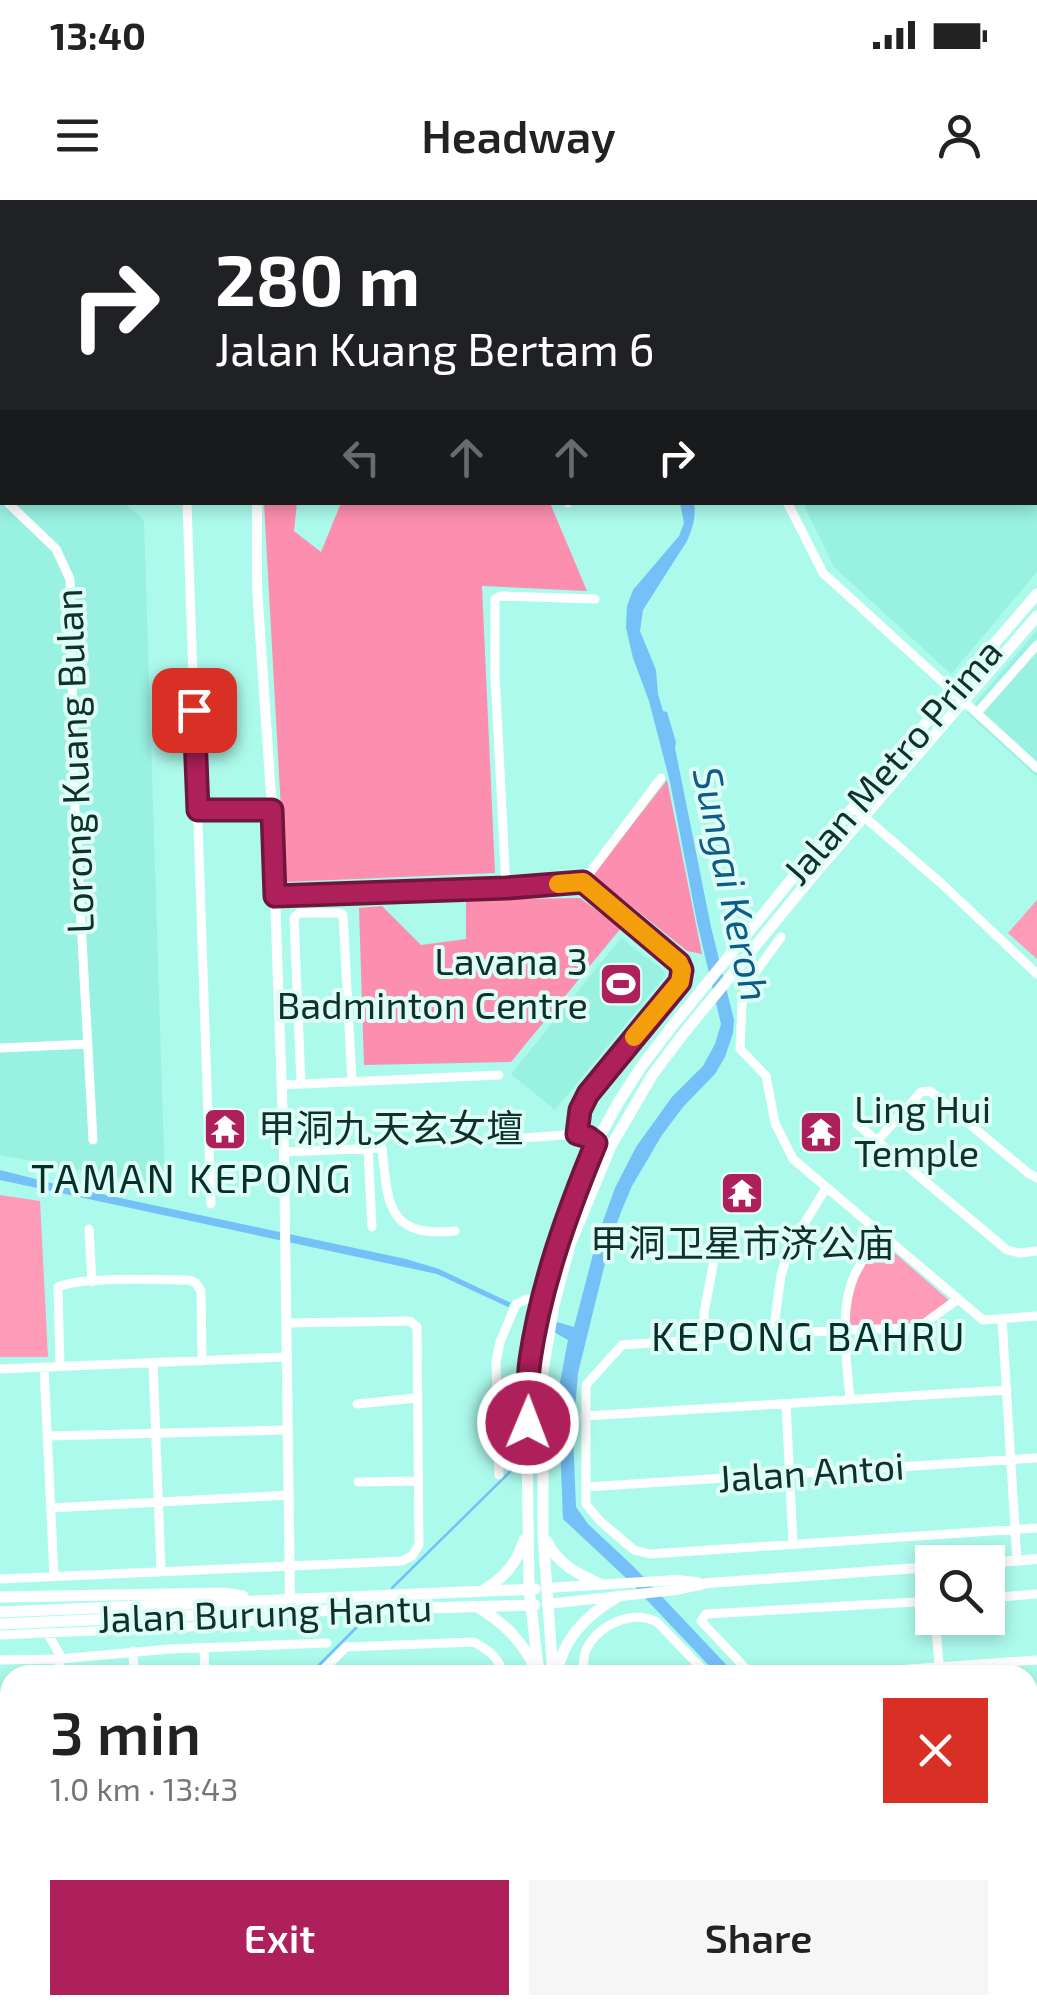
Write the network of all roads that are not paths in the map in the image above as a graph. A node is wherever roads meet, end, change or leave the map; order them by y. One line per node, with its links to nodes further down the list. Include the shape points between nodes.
1 (10, 505): 23 (street, Lorong Kuang Bulan, via 56,549 70,579)
2 (186, 505): 14 (street)
3 (257, 505): 15 (street)
4 (789, 505): 9 (street, via 823,573)
5 (1037, 594): 9 (main road, Jalan Metro Prima)
6 (594, 599): 18 (street, via 495,599)
7 (1037, 616): 10 (main road, Jalan Metro Prima)
8 (1037, 646): 11 (street)
9 (952, 692): 10 (street); 16 (main road, Jalan Metro Prima)
10 (963, 702): 11 (street); 16 (main road, Jalan Metro Prima)
11 (977, 713): 12 (street)
12 (1037, 768)
13 (662, 778): 17 (street)
14 (198, 810): 15 (street); 40 (street)
15 (272, 810): 19 (street)
16 (858, 811): 21 (street); 22 (main road, Jalan Metro Prima, via 760,940); 22 (main road, Jalan Metro Prima, via 750,929)
17 (583, 882): 18 (street); 31 (street, via 674,958 682,975 588,1094)
18 (506, 888): 19 (street)
19 (275, 896): 27 (street)
20 (781, 937): 39 (street, via 747,984 740,1048 766,1076 774,1122 797,1164)
21 (1037, 974)
22 (678, 1029): 35 (main road, Jalan Metro Prima, via 641,1067); 84 (main road, Jalan Metro Prima, via 611,1146 570,1244 543,1371)
23 (88, 1044): 24 (street); 32 (street, Lorong Kuang Bulan)
24 (0, 1048)
25 (300, 1072): 27 (street); 28 (street, via 294,918 299,912 340,913); 29 (street)
26 (498, 1075): 28 (street)
27 (280, 1079): 29 (street); 37 (street)
28 (352, 1082): 29 (street)
29 (301, 1084)
30 (858, 1124): 34 (street)
31 (577, 1134): 33 (street); 35 (street)
32 (93, 1140)
33 (497, 1140)
34 (878, 1141): 38 (street, via 921,1092 930,1091); 45 (street, via 1008,1250)
35 (596, 1143): 49 (main road, Jalan Metro Prima)
36 (368, 1148): 37 (street); 41 (street); 43 (street, via 382,1148 393,1212 419,1232)
37 (284, 1152): 52 (street)
38 (1037, 1178)
39 (826, 1188): 44 (street); 54 (street, via 790,1247)
40 (211, 1204)
41 (372, 1227)
42 (88, 1229): 47 (street)
43 (455, 1231)
44 (879, 1233): 48 (street); 53 (street, via 855,1275)
45 (1037, 1251)
46 (715, 1255): 55 (street)
47 (92, 1282): 57 (street, via 196,1284); 59 (street, via 58,1288)
48 (958, 1299): 51 (street, via 982,1320); 53 (street, via 918,1328)
49 (542, 1301): 74 (street, via 516,1304 498,1350); 81 (main road, Jalan Metro Prima, via 529,1363)
50 (1037, 1316): 51 (street)
51 (1002, 1318): 62 (street)
52 (286, 1324): 56 (street); 63 (street, via 410,1320 417,1327)
53 (844, 1330): 54 (street); 64 (street)
54 (773, 1335): 55 (street)
55 (705, 1340): 67 (street, via 622,1345 586,1386)
56 (286, 1357): 57 (street); 68 (street)
57 (202, 1361): 58 (street)
58 (153, 1362): 59 (street); 69 (street)
59 (60, 1366): 60 (street)
60 (44, 1367): 61 (street); 70 (street)
61 (0, 1369)
62 (1006, 1390): 64 (street); 72 (street)
63 (416, 1398): 65 (street); 76 (street)
64 (850, 1400): 66 (street)
65 (357, 1404)
66 (786, 1404): 67 (street); 73 (street)
67 (585, 1416): 77 (street)
68 (287, 1430): 69 (street); 78 (street)
69 (156, 1433): 70 (street); 79 (street)
70 (48, 1436): 80 (street)
71 (1037, 1458): 72 (street, Jalan Antoi)
72 (1011, 1461): 73 (street, Jalan Antoi); 83 (street)
73 (790, 1472): 77 (street, Jalan Antoi); 85 (street)
74 (499, 1474)
75 (358, 1482): 76 (street)
76 (417, 1482): 89 (street, via 419,1545 407,1560)
77 (586, 1486): 85 (street, via 586,1504 634,1550)
78 (288, 1496): 79 (street); 89 (street)
79 (158, 1502): 80 (street); 91 (street)
80 (51, 1508): 92 (street)
81 (528, 1525): 96 (main road, Jalan Metro Prima); 97 (main road, via 515,1563)
82 (1037, 1528): 83 (street)
83 (1015, 1530): 85 (street); 87 (street)
84 (542, 1533): 94 (main road, via 560,1560); 95 (main road, Jalan Metro Prima)
85 (793, 1543)
86 (1037, 1559): 87 (street)
87 (1017, 1561): 88 (street)
88 (1005, 1562)
89 (290, 1566): 91 (street); 102 (street)
90 (915, 1568): 98 (street)
91 (160, 1572): 92 (street)
92 (54, 1576): 93 (street)
93 (0, 1579)
94 (600, 1584): 95 (street); 98 (street)
95 (546, 1588): 96 (main road, Jalan Burung Hantu); 105 (main road, Jalan Metro Prima)
96 (529, 1590): 97 (main road, Jalan Burung Hantu); 106 (main road, Jalan Metro Prima)
97 (481, 1592): 102 (main road, Jalan Burung Hantu)
98 (620, 1592): 105 (street); 130 (main road, via 575,1632)
99 (1037, 1594): 101 (street)
100 (0, 1597): 103 (main road, via 224,1593)
101 (1005, 1597)
102 (290, 1599): 103 (main road, Jalan Burung Hantu)
103 (262, 1600): 108 (main road, Jalan Burung Hantu)
104 (915, 1602): 133 (street, via 706,1614 701,1621)
105 (546, 1604): 106 (main road, Jalan Burung Hantu); 129 (main road, Jalan Metro Prima)
106 (530, 1606): 107 (main road, Jalan Burung Hantu); 128 (main road, Jalan Metro Prima)
107 (479, 1608): 110 (main road, Jalan Burung Hantu); 127 (main road, via 514,1634)
108 (145, 1611): 109 (main road, Jalan Burung Hantu); 110 (main road, Jalan Burung Hantu); 111 (main road, Jalan Burung Hantu)
109 (0, 1612)
110 (298, 1612): 112 (street, via 233,1625)
111 (0, 1624)
112 (74, 1633): 113 (street); 119 (street)
113 (48, 1634): 114 (street); 119 (street)
114 (0, 1635)
115 (937, 1635): 134 (street)
116 (328, 1643): 117 (street)
117 (204, 1648): 118 (street); 124 (street)
118 (133, 1651): 119 (street); 123 (street)
119 (60, 1657): 120 (street); 122 (street)
120 (0, 1660)
121 (1037, 1660): 135 (street)
122 (60, 1665)
123 (134, 1665)
124 (205, 1665)
125 (328, 1665): 126 (street, via 344,1648 474,1642)
126 (501, 1665)
127 (533, 1665)
128 (537, 1665)
129 (554, 1665)
130 (558, 1665)
131 (584, 1665): 132 (street, via 594,1638 619,1620 639,1618 656,1622)
132 (698, 1665)
133 (743, 1665)
134 (940, 1665)
135 (993, 1665)

